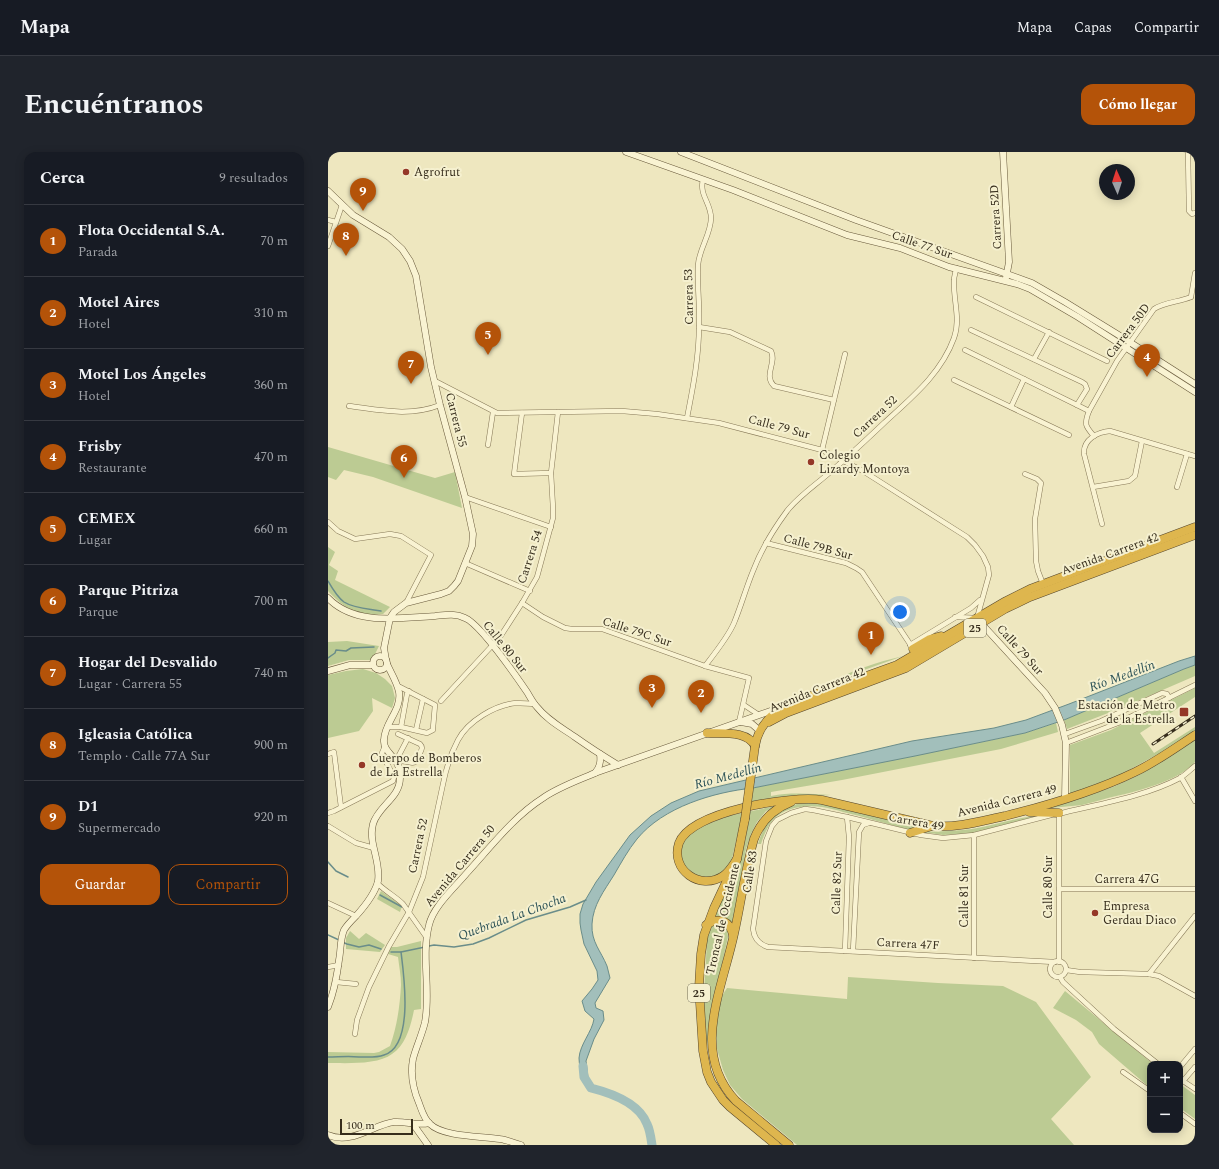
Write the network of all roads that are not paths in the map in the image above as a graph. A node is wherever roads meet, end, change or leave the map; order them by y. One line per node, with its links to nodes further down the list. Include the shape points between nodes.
1 (626, 152): 6 (street, Calle 77 Sur)
2 (682, 152): 5 (street, Calle 77 Sur)
3 (1003, 152): 15 (street, Carrera 52D, via 1009,259)
4 (1188, 152): 9 (street, via 1189,211)
5 (693, 154): 15 (street, Calle 77 Sur, via 856,220)
6 (703, 180): 13 (street, Calle 77 Sur, via 847,235 900,248); 19 (street, Carrera 53, via 701,187 711,218 698,266)
7 (328, 191): 8 (street, Carrera 55)
8 (342, 205): 11 (street); 30 (street, Carrera 55, via 353,215 389,237 410,261 416,276)
9 (1195, 213)
10 (328, 220): 11 (street)
11 (336, 222): 12 (street)
12 (328, 246)
13 (956, 268): 16 (street, Calle 77 Sur); 50 (street, Carrera 52, via 954,280 957,323 955,336 943,360 920,390)
14 (1195, 273): 18 (street, Carrera 50D)
15 (1007, 274): 16 (street, Carrera 52D); 22 (street, Calle 77 Sur, via 1065,302)
16 (1006, 282): 23 (street, Calle 77 Sur, via 1030,289)
17 (976, 297): 21 (street)
18 (1193, 298): 22 (street, Carrera 50D, via 1154,309)
19 (699, 327): 33 (street, via 730,332 771,351 773,354 769,378 774,386); 42 (street, Carrera 53, via 697,365)
20 (971, 330): 26 (street)
21 (1048, 332): 26 (street); 27 (street)
22 (1130, 342): 23 (street, Carrera 50D); 31 (street, Calle 77 Sur)
23 (1126, 348): 32 (street, Calle 77 Sur); 38 (street, Carrera 50D)
24 (965, 350): 28 (street)
25 (845, 354): 33 (street)
26 (1034, 359): 35 (street, via 1085,384 1086,392)
27 (1107, 361)
28 (1024, 379): 35 (street); 37 (street)
29 (954, 380): 37 (street)
30 (435, 381): 34 (street, Carrera 55); 39 (street, Calle 79 Sur)
31 (1195, 384)
32 (1195, 392)
33 (834, 400): 47 (street)
34 (440, 405): 36 (street, via 407,412); 55 (street, Carrera 55)
35 (1077, 405): 38 (street)
36 (349, 406)
37 (1011, 407): 43 (street)
38 (1089, 411): 44 (street, Carrera 50D, via 1085,424)
39 (493, 412): 41 (street, Calle 79 Sur); 46 (street)
40 (558, 412): 41 (street, Calle 79 Sur); 42 (street, Calle 79 Sur, via 630,411); 51 (street, Carrera 54)
41 (522, 413): 51 (street, via 514,474)
42 (687, 418): 47 (street, Calle 79 Sur, via 719,423)
43 (1068, 435)
44 (1094, 436): 45 (street, via 1110,431); 53 (street, via 1083,448)
45 (1142, 441): 48 (street); 53 (street, via 1135,476 1132,479)
46 (488, 445)
47 (822, 450): 50 (street, Calle 79 Sur)
48 (1187, 454): 49 (street); 54 (street)
49 (1195, 456)
50 (844, 460): 61 (street, Carrera 52, via 797,500); 66 (street, Calle 79 Sur, via 959,531 975,545 983,556 989,575)
51 (551, 473): 58 (street, Carrera 54)
52 (1025, 474): 63 (street, via 1041,483 1035,519 1036,561)
53 (1093, 487): 57 (street)
54 (1178, 487)
55 (465, 497): 58 (street); 62 (street, Carrera 55, via 473,534 472,546)
56 (328, 522): 67 (street, via 338,531 355,539 390,534 401,536 432,555)
57 (1102, 524)
58 (551, 527): 64 (street, Carrera 54, via 537,577)
59 (1195, 527): 63 (highway, Avenida Carrera 42 / 25)
60 (1195, 536): 71 (highway, Avenida Carrera 42 / 25, via 1040,592)
61 (766, 543): 76 (street, Calle 79B Sur, via 846,563 862,572); 81 (street, Carrera 52, via 733,624)
62 (465, 563): 64 (street); 67 (street, Carrera 55, via 458,581 449,591)
63 (1043, 584): 71 (highway, Avenida Carrera 42 / 25, via 1012,597)
64 (530, 591): 68 (street, Carrera 54)
65 (328, 598): 70 (street, Calle 80 Sur, via 355,615)
66 (981, 599): 69 (street); 71 (street, Calle 79 Sur)
67 (406, 603): 70 (street, Carrera 55)
68 (522, 603): 74 (street, Carrera 54); 81 (street, Calle 79C Sur, via 565,628 602,629)
69 (955, 617): 71 (street); 76 (street)
70 (390, 618): 74 (street, Calle 80 Sur, via 451,615 465,617); 75 (street)
71 (979, 621): 72 (highway, Avenida Carrera 42 / 25); 73 (highway, Avenida Carrera 42 / 25); 103 (street, Calle 79 Sur, via 1051,700)
72 (952, 633): 76 (highway, via 930,639); 77 (highway, Avenida Carrera 42 / 25)
73 (951, 642): 77 (highway); 100 (highway, Avenida Carrera 42 / 25, via 896,673 786,713)
74 (492, 645): 90 (street, Carrera 54); 91 (street, Calle 80 Sur)
75 (384, 648): 78 (street); 79 (street)
76 (913, 649): 77 (highway, Avenida Carrera 42 / 25); 93 (highway, Avenida Carrera 42 / 25, via 888,669)
77 (925, 649)
78 (376, 658): 79 (street, via 382,657); 80 (street)
79 (387, 662): 82 (street, via 385,668); 84 (street)
80 (374, 665): 82 (street); 83 (street, via 350,665)
81 (705, 666): 92 (street, Calle 79C Sur, via 749,678)
82 (380, 670): 84 (street)
83 (328, 671)
84 (393, 678): 85 (street)
85 (398, 686): 87 (street); 97 (street, via 399,703)
86 (1194, 686): 88 (street)
87 (409, 692): 89 (street); 96 (street)
88 (1169, 698): 98 (street, via 1167,694 1162,693); 105 (street, via 1107,728)
89 (422, 699): 99 (street); 99 (street, via 435,705 433,728 427,733)
90 (441, 701)
91 (535, 704): 111 (street, Calle 80 Sur, via 553,722); 137 (street, Carrera 52, via 512,704 489,712 475,720 458,740 446,770 423,877)
92 (744, 705): 94 (street); 95 (street)
93 (786, 705): 94 (street, Avenida Carrera 50); 100 (highway, Avenida Carrera 42 / 25, via 772,714)
94 (759, 715): 95 (street, Avenida Carrera 50)
95 (739, 722): 100 (street, via 752,724); 101 (street, Avenida Carrera 50)
96 (401, 727): 97 (street); 99 (street)
97 (387, 728): 108 (street, via 383,742)
98 (1081, 728): 103 (street); 105 (street)
99 (416, 730)
100 (760, 731): 109 (highway, Troncal de Occidente / 25)
101 (707, 733): 109 (highway, via 741,735 750,739); 113 (street, Avenida Carrera 50)
102 (398, 734): 106 (street)
103 (1065, 734): 107 (street, Calle 79 Sur)
104 (1195, 735): 118 (highway, Avenida Carrera 49 / 25, via 1136,772)
105 (1084, 736): 107 (street)
106 (408, 738): 112 (street); 112 (street, via 422,746 418,760 412,764 407,761)
107 (1066, 743): 118 (street, Calle 79 Sur)
108 (385, 746): 112 (street); 120 (street, via 382,753 394,777 393,781)
109 (755, 746): 132 (highway, Troncal de Occidente / 25, bridge)
110 (328, 754): 120 (street, via 334,752)
111 (600, 754): 113 (street, Calle 80 Sur); 115 (street, via 600,766)
112 (396, 761): 131 (street, via 399,785 375,818 372,830)
113 (618, 765): 115 (street, Avenida Carrera 50)
114 (1195, 766): 116 (street, Carrera 49)
115 (595, 774): 141 (street, Avenida Carrera 50, via 549,794 518,817 434,912)
116 (1181, 777): 119 (street); 124 (street, Carrera 49, via 1140,794)
117 (813, 798): 128 (highway, Avenida Carrera 49 / 25); 132 (highway, via 759,804 719,815 690,829 684,834 678,848 679,863 687,874 699,881 715,880 724,876); 142 (highway, Troncal de Occidente / 25, via 794,801 778,808 766,818 756,833)
118 (1065, 799): 121 (highway, Avenida Carrera 49 / 25)
119 (1195, 801)
120 (341, 807): 122 (street)
121 (1023, 811): 124 (highway); 128 (highway, Avenida Carrera 49 / 25, via 960,826)
122 (328, 812)
123 (791, 813): 125 (street, Carrera 49, via 805,809); 143 (street, Calle 83, via 777,820 766,841 753,929)
124 (1059, 813): 130 (street, Carrera 49); 134 (street, Calle 80 Sur)
125 (847, 817): 126 (street, Carrera 49); 144 (street, Calle 82 Sur, via 849,837)
126 (869, 823): 129 (street, Carrera 49); 145 (street, Calle 82 Sur, via 863,825 859,832)
127 (328, 826): 131 (street, via 356,843)
128 (933, 826): 129 (highway)
129 (910, 833): 130 (street, Carrera 49, via 943,838)
130 (974, 835): 146 (street, Calle 81 Sur)
131 (374, 848): 133 (street)
132 (737, 859): 140 (highway, Troncal de Occidente / 25)
133 (378, 883): 137 (street); 138 (street)
134 (1059, 889): 135 (street, Carrera 47G); 147 (street, Calle 80 Sur)
135 (1195, 889)
136 (328, 903): 138 (street)
137 (409, 912): 141 (street); 157 (street, Carrera 52, via 369,986)
138 (356, 916): 148 (street, via 342,936)
139 (1195, 916): 151 (street)
140 (706, 925): 142 (highway, via 716,920 726,923 732,930); 174 (highway, Troncal de Occidente / 25, via 699,987 703,1051 707,1072 723,1100)
141 (426, 940): 168 (street, Avenida Carrera 50, via 426,1012 413,1058 412,1075 416,1096)
142 (732, 941): 175 (highway, Troncal de Occidente / 25, via 713,1017 712,1049 715,1068 723,1086 736,1101)
143 (760, 944): 144 (street, Carrera 47F, via 768,947)
144 (845, 951): 145 (street, Carrera 47F)
145 (854, 951): 146 (street, Carrera 47F)
146 (974, 958): 147 (street, Carrera 47F)
147 (1057, 962): 150 (street, via 1064,964); 152 (street, via 1051,970 1055,976)
148 (339, 965): 149 (street); 153 (street)
149 (328, 967)
150 (1066, 970): 151 (street); 152 (street)
151 (1149, 974): 155 (street, via 1159,976)
152 (1060, 977): 159 (street, via 1114,1029)
153 (336, 982): 154 (street); 156 (street)
154 (356, 984)
155 (1195, 996)
156 (328, 1007)
157 (355, 1034)
158 (1195, 1049): 160 (street)
159 (1154, 1061)
160 (1183, 1063)
161 (1195, 1067): 163 (street)
162 (1123, 1072): 166 (street)
163 (1183, 1079)
164 (1183, 1081): 165 (street)
165 (1195, 1089)
166 (1147, 1090)
167 (1183, 1115): 170 (street)
168 (429, 1123): 169 (street); 173 (street, via 444,1132 501,1139)
169 (413, 1124): 171 (street, via 396,1122 358,1135); 172 (street)
170 (1195, 1124)
171 (328, 1136)
172 (428, 1145)
173 (521, 1145)
174 (776, 1145)
175 (789, 1145)

